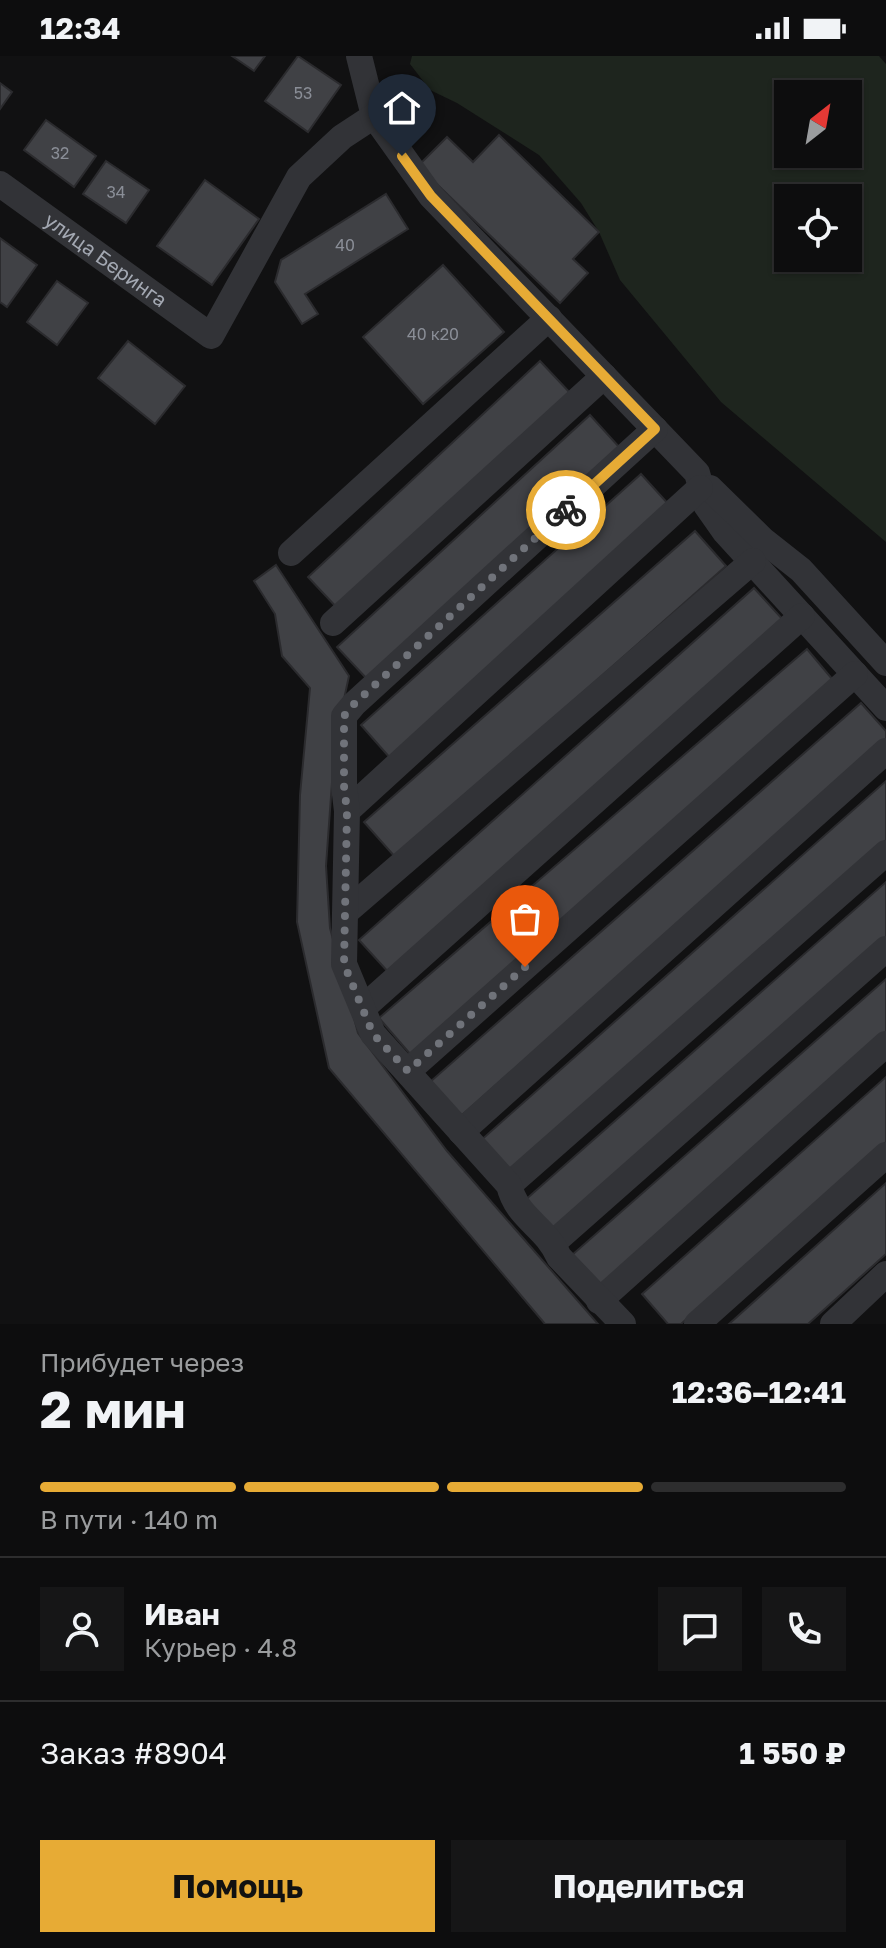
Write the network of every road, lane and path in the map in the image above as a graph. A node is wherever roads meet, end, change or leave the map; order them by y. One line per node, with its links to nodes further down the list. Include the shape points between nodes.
1 (359, 56): 2 (street)
2 (374, 116): 3 (street, улица Беринга, via 299,177 211,336); 4 (street, via 431,196)
3 (0, 184)
4 (549, 318): 5 (street); 8 (street)
5 (604, 376): 6 (street); 11 (street)
6 (655, 429): 7 (street); 16 (street, via 344,716)
7 (699, 480): 9 (street, via 706,505); 12 (street, via 801,570); 16 (street)
8 (291, 553)
9 (753, 561): 10 (street); 18 (street)
10 (802, 616): 13 (street); 20 (street)
11 (333, 623)
12 (886, 663)
13 (855, 674): 14 (street); 22 (street)
14 (886, 708)
15 (886, 751): 23 (street)
16 (347, 811): 18 (street)
17 (886, 853): 25 (street)
18 (346, 912): 20 (street, via 344,964)
19 (886, 949): 26 (street)
20 (364, 1007): 22 (street, via 373,1034)
21 (886, 1044): 28 (street)
22 (408, 1071): 23 (street)
23 (461, 1132): 25 (street)
24 (886, 1155): 30 (street)
25 (509, 1185): 26 (street, via 513,1202)
26 (553, 1243): 28 (street)
27 (886, 1274): 31 (street)
28 (599, 1301): 29 (street)
29 (623, 1324)
30 (697, 1324)
31 (833, 1324)

